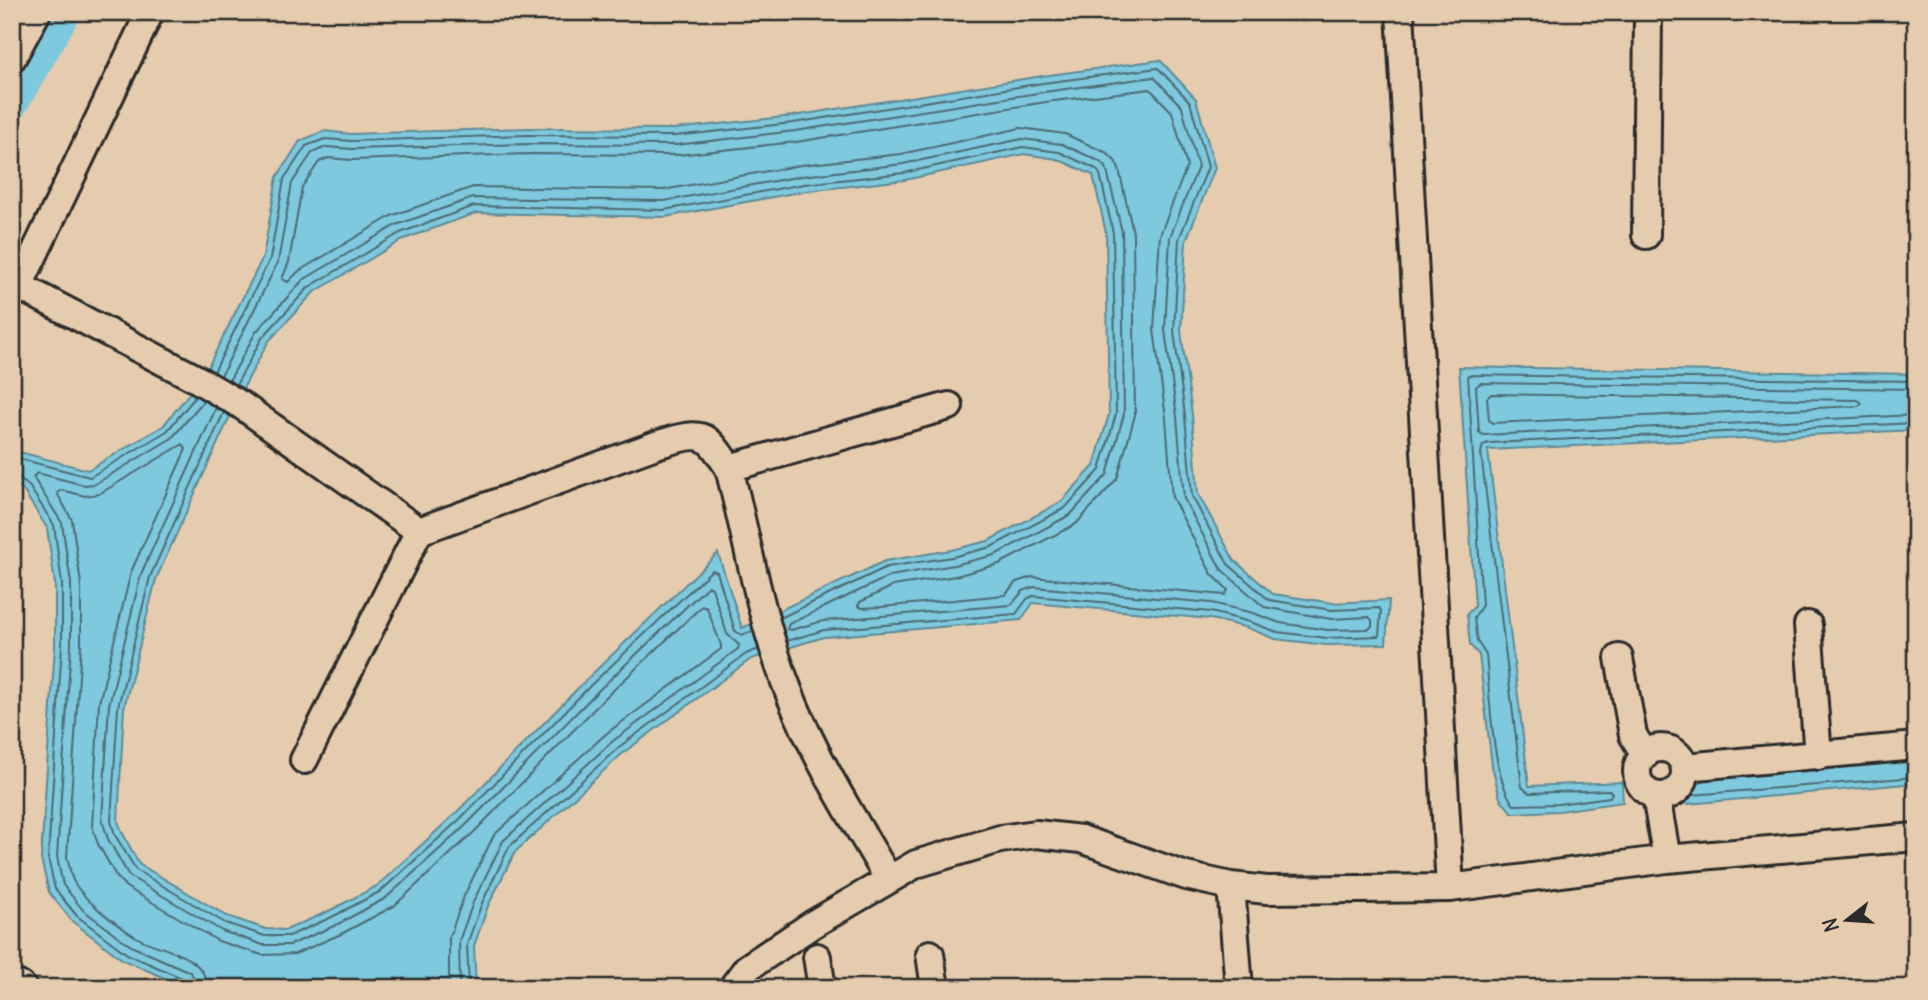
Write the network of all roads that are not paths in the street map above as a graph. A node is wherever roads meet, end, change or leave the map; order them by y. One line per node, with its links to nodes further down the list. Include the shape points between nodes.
1 (37, 12): 5 (street)
2 (150, 12): 7 (street)
3 (1399, 12): 23 (street)
4 (1648, 12): 6 (street)
5 (12, 58)
6 (1646, 235)
7 (16, 290): 10 (street, via 241,405)
8 (949, 406): 9 (street)
9 (729, 468): 10 (street, via 707,440 681,439); 21 (street, via 773,648 790,695 818,760)
10 (419, 531): 16 (street)
11 (1808, 625): 15 (street)
12 (1619, 658): 14 (street, via 1633,734)
13 (1916, 746): 15 (street)
14 (1644, 755): 17 (street, via 1660,747 1671,749); 18 (street, via 1636,770 1638,782)
15 (1818, 756): 17 (street)
16 (304, 760)
17 (1685, 767): 18 (street, via 1678,790)
18 (1656, 796): 20 (street)
19 (1916, 837): 20 (street)
20 (1667, 859): 23 (street)
21 (888, 878): 22 (street, via 916,864 1000,839 1036,834 1081,839 1186,876); 28 (street, via 747,968)
22 (1231, 886): 23 (street, via 1268,890); 31 (street)
23 (1450, 888)
24 (930, 954): 30 (street)
25 (817, 957): 29 (street)
26 (12, 985): 27 (street)
27 (23, 988)
28 (732, 988)
29 (822, 988)
30 (935, 988)
31 (1239, 988)

